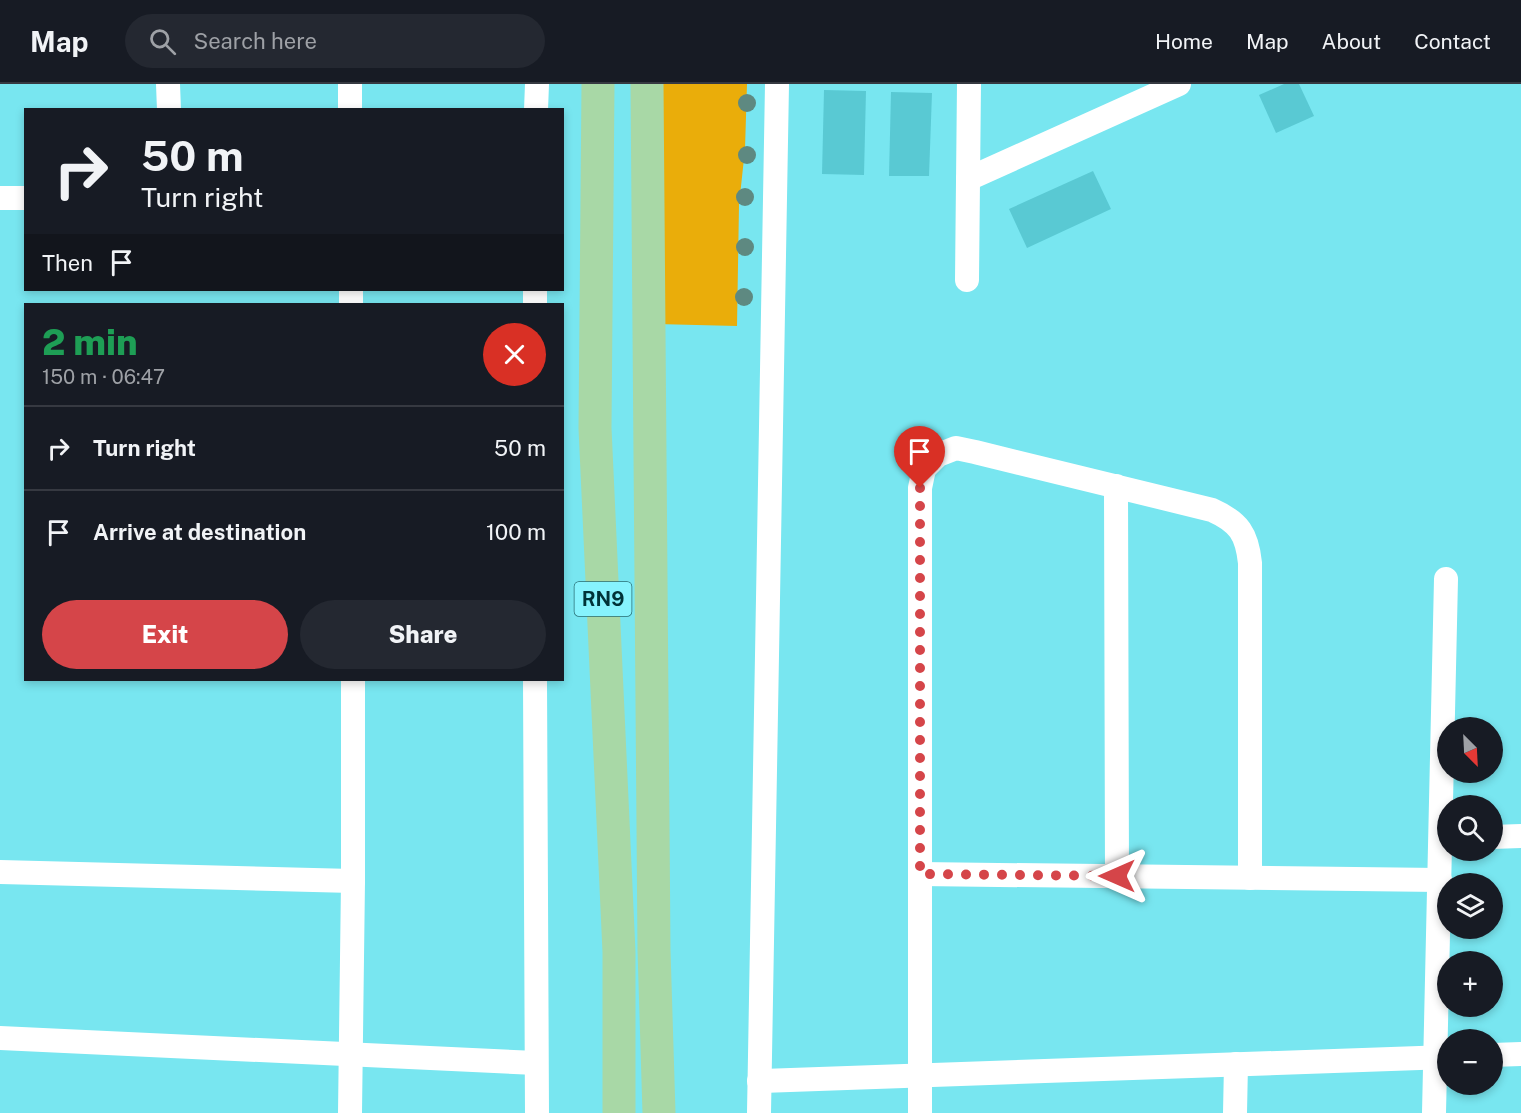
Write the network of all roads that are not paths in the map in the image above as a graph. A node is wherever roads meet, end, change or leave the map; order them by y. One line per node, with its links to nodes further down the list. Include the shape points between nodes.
1 (168, 84): 9 (street)
2 (350, 84): 10 (street)
3 (537, 84): 11 (street)
4 (598, 84): 43 (highway, RN9, via 594,428 619,952)
5 (647, 84): 44 (highway, RN9, via 654,950)
6 (777, 84): 39 (street)
7 (969, 84): 12 (street)
8 (1179, 84): 12 (street)
9 (169, 108)
10 (350, 108)
11 (536, 108)
12 (968, 179): 15 (street)
13 (0, 198): 14 (street)
14 (24, 198)
15 (968, 280)
16 (1116, 486): 24 (street, via 956,448 938,455 924,469 920,488); 25 (street); 26 (street, via 1228,517 1241,529 1248,545)
17 (1446, 579): 20 (street)
18 (352, 681): 28 (street)
19 (535, 681): 36 (street)
20 (1444, 795)
21 (1521, 836): 22 (street)
22 (1503, 837)
23 (0, 872): 28 (street)
24 (920, 874): 25 (street); 38 (street)
25 (1117, 876): 26 (street)
26 (1250, 878): 27 (street)
27 (1437, 880)
28 (353, 881): 32 (street)
29 (1441, 939): 30 (street)
30 (1442, 1029)
31 (0, 1038): 32 (street)
32 (352, 1053): 36 (street); 41 (street)
33 (1521, 1054): 34 (street)
34 (1503, 1055)
35 (1437, 1057): 37 (street)
36 (536, 1063): 42 (street)
37 (1236, 1064): 38 (street); 47 (street)
38 (920, 1076): 39 (street); 46 (street)
39 (759, 1081): 45 (street)
40 (1437, 1092): 48 (street)
41 (350, 1113)
42 (537, 1113)
43 (619, 1113)
44 (659, 1113)
45 (759, 1113)
46 (920, 1113)
47 (1235, 1113)
48 (1434, 1113)

